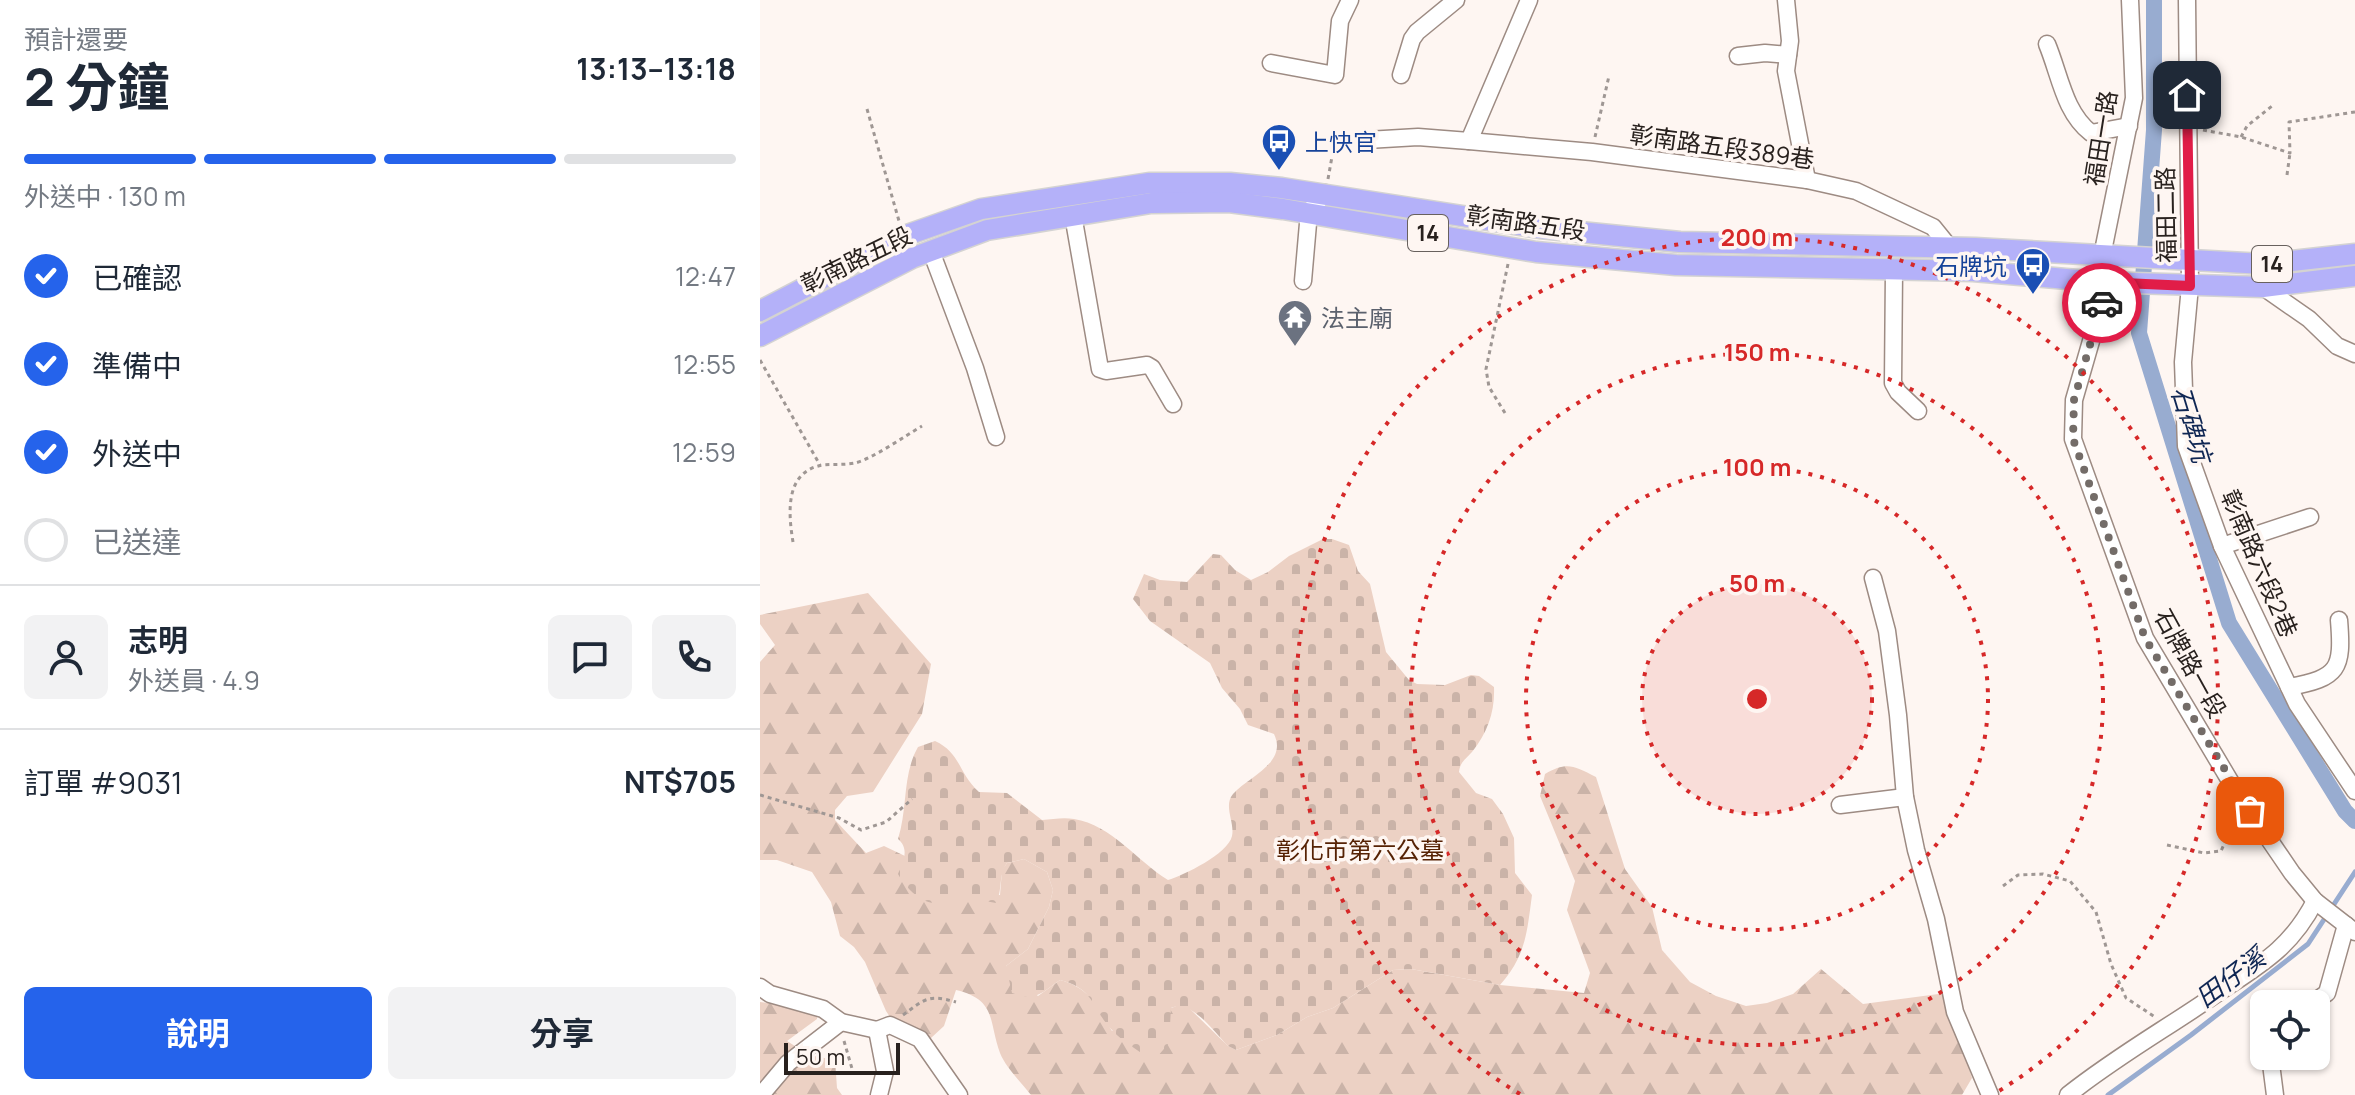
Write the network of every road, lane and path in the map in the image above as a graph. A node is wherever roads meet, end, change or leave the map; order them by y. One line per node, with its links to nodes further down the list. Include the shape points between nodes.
1 (1350, 0): 10 (street, via 1340,21 1335,75)
2 (1456, 0): 11 (street, via 1412,39)
3 (1529, 0): 20 (street)
4 (1786, 0): 8 (street)
5 (2187, 0): 17 (street, 福田二路)
6 (2134, 3): 16 (street, 福田一路)
7 (2047, 44): 16 (street, via 2079,124 2091,133)
8 (1788, 55): 9 (street); 24 (street, via 1786,71)
9 (1738, 56)
10 (1271, 63)
11 (1401, 75)
12 (1609, 76): 21 (path)
13 (2272, 106): 18 (path)
14 (867, 109): 28 (path)
15 (2355, 112): 22 (path, via 2289,122)
16 (2129, 126): 33 (street, 福田一路)
17 (2187, 127): 18 (path); 34 (street, 福田二路)
18 (2241, 137): 22 (path)
19 (1367, 140): 20 (street, 彰南路五段389巷); 25 (path, via 1335,140)
20 (1469, 141): 21 (street, 彰南路五段389巷)
21 (1592, 152): 24 (street, 彰南路五段389巷)
22 (2290, 153): 23 (path)
23 (2287, 175)
24 (1807, 180): 30 (street, 彰南路五段389巷, via 1856,191 1933,227)
25 (1325, 193): 26 (street); 28 (main road, 彰南路五段 / 14, via 1230,183 1149,183 981,209); 30 (main road, 彰南路五段 / 14, via 1540,228 1680,242)
26 (1309, 212): 27 (main road, 彰南路五段 / 14, via 1213,202 1151,203); 29 (main road, 彰南路五段 / 14); 38 (street)
27 (1073, 215): 31 (main road, 彰南路五段 / 14, via 987,230); 46 (street, via 1100,369 1147,365)
28 (904, 236): 42 (main road, 彰南路五段 / 14)
29 (1512, 248): 36 (main road, 彰南路五段 / 14, via 1676,265); 48 (path, via 1486,369 1489,387)
30 (1950, 248): 33 (main road, 彰南路五段 / 14)
31 (931, 251): 43 (main road, 彰南路五段 / 14); 50 (street)
32 (2355, 254): 35 (main road, 14)
33 (2113, 257): 34 (main road, 14); 39 (street, 福田一路)
34 (2189, 261): 35 (main road, 14); 40 (street, 福田二路)
35 (2264, 264): 41 (street)
36 (1894, 270): 39 (main road, 彰南路五段 / 14); 47 (street, via 1893,383)
37 (2355, 276): 41 (main road, 14)
38 (1303, 281)
39 (2101, 282): 40 (main road, 彰南路五段 / 14); 58 (street, 石牌路一段, via 2102,303 2074,400 2073,439 2145,638)
40 (2190, 286): 41 (main road, 14); 54 (street, 彰南路六段2巷, via 2183,362 2186,446)
41 (2263, 287): 44 (street, via 2337,346)
42 (760, 311)
43 (760, 336)
44 (2355, 354)
45 (760, 360): 51 (path)
46 (1173, 404)
47 (1918, 411)
48 (1505, 413)
49 (922, 426): 51 (path, via 857,462)
50 (996, 437)
51 (820, 465): 53 (path, via 801,474 793,486)
52 (2310, 517): 54 (street)
53 (793, 542)
54 (2222, 546): 57 (street, 彰南路六段2巷)
55 (1873, 578): 61 (street, via 1887,631)
56 (2339, 620): 57 (street, via 2339,663 2319,682)
57 (2289, 687): 59 (street, 彰南路六段2巷)
58 (2236, 791): 64 (path, via 2221,851); 66 (street, 石牌路一段)
59 (2355, 791)
60 (760, 795): 62 (path, via 839,818 861,830 886,822)
61 (1905, 797): 63 (street); 79 (street, via 1955,1012)
62 (912, 799)
63 (1840, 805)
64 (2167, 845)
65 (2003, 886): 72 (path, via 2018,875 2070,881 2096,912 2126,998)
66 (2315, 901): 67 (street, 石牌路一段); 72 (street, via 2303,924 2266,963)
67 (2351, 928): 69 (street)
68 (760, 987): 71 (street, via 823,1009)
69 (2328, 990)
70 (956, 1002): 73 (path, via 936,996)
71 (841, 1022): 73 (street); 75 (path); 76 (street, via 788,1063)
72 (2168, 1026): 80 (street)
73 (883, 1028): 77 (street, via 885,1071); 78 (street, via 920,1039)
74 (2272, 1070): 81 (street)
75 (853, 1072)
76 (761, 1095)
77 (879, 1095)
78 (959, 1095)
79 (1990, 1095)
80 (2068, 1095)
81 (2275, 1095)

